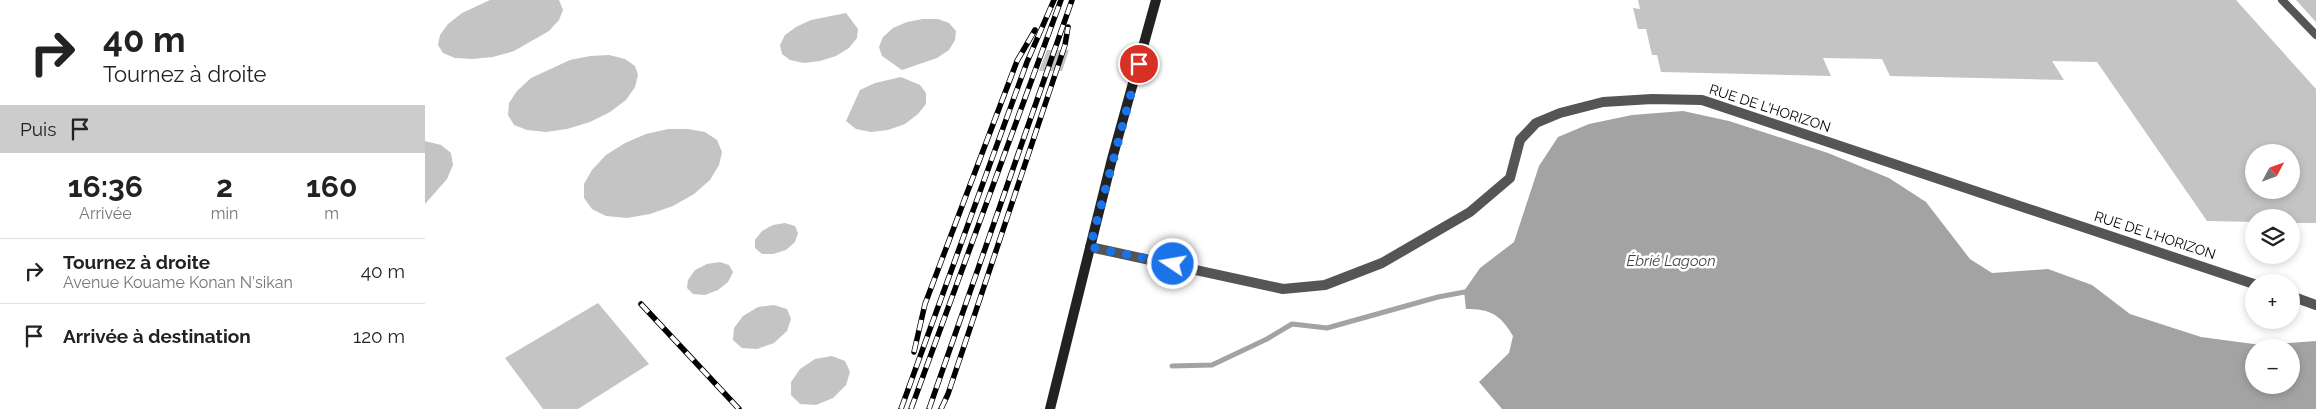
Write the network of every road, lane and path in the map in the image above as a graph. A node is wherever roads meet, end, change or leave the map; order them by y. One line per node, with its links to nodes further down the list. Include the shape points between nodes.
1 (1156, 0): 4 (street)
2 (2282, 0): 3 (lane)
3 (2316, 35)
4 (1090, 247): 5 (street, RUE DE L'HORIZON, via 1283,289 1325,285 1383,263 1470,212 1510,178 1520,140 1536,123 1603,102 1652,98 1701,100); 8 (street)
5 (2245, 281)
6 (2300, 299): 7 (street)
7 (2316, 304)
8 (1050, 409)

